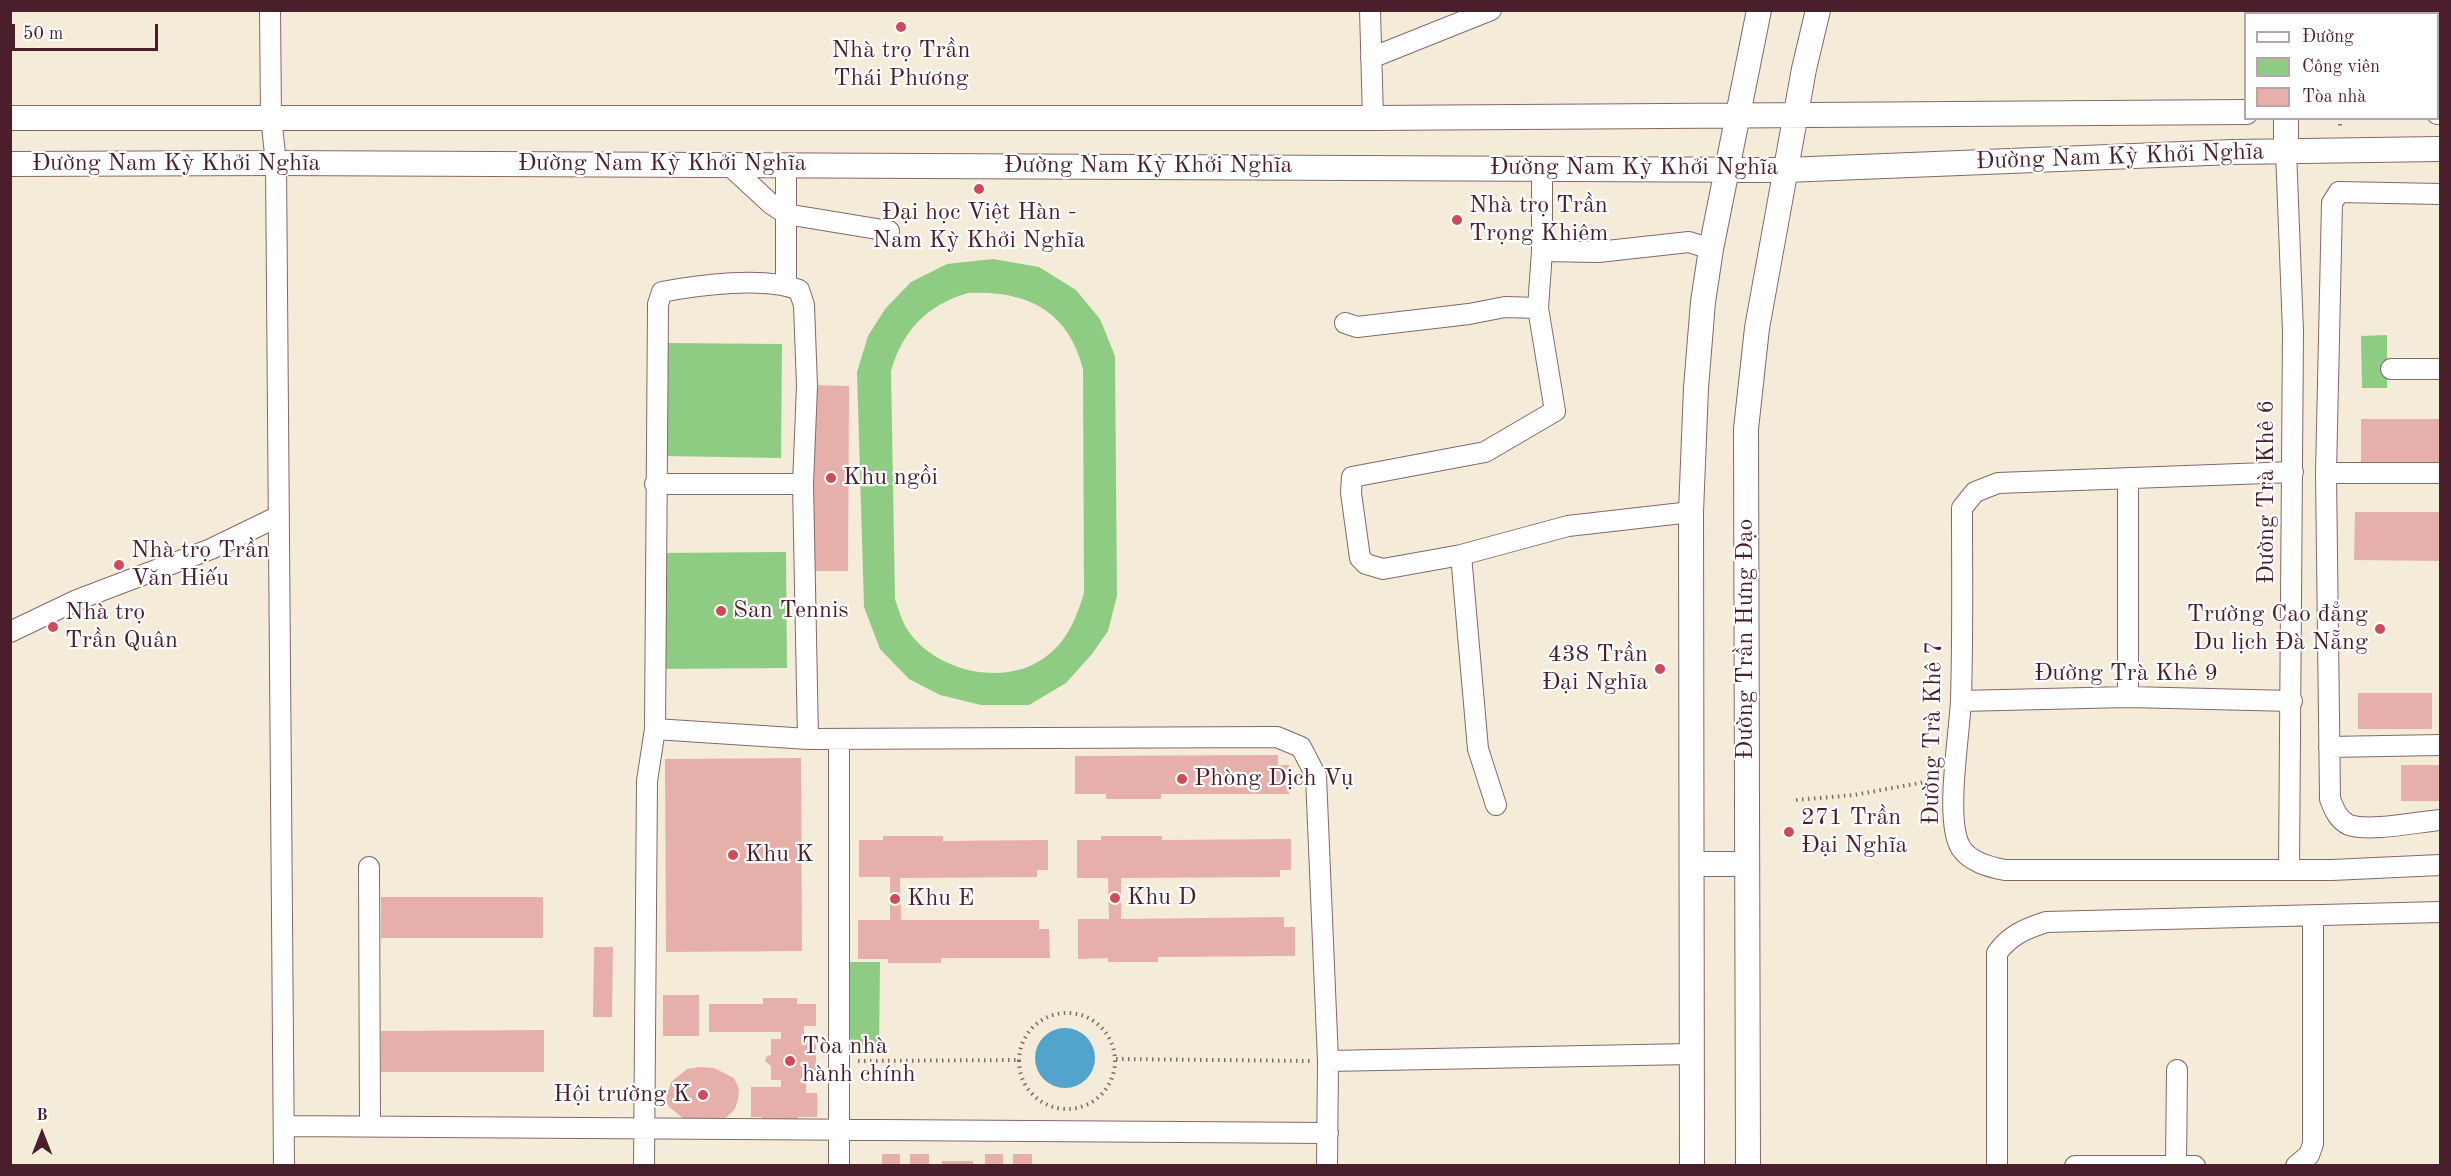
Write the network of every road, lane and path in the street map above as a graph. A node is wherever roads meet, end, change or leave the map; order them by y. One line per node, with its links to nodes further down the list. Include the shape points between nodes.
1 (270, 10): 9 (street)
2 (1370, 10): 6 (street)
3 (1491, 10): 6 (street)
4 (1759, 10): 10 (main road)
5 (1818, 10): 8 (main road, Đường Trần Hưng Đạo)
6 (1371, 58): 12 (street)
7 (2244, 112): 8 (main road, Đường Nam Kỳ Khởi Nghĩa)
8 (1797, 116): 10 (main road, Đường Nam Kỳ Khởi Nghĩa); 22 (main road, Đường Trần Hưng Đạo)
9 (271, 117): 11 (main road, Đường Nam Kỳ Khởi Nghĩa); 12 (main road, Đường Nam Kỳ Khởi Nghĩa); 16 (street)
10 (1736, 117): 12 (main road, Đường Nam Kỳ Khởi Nghĩa); 21 (main road)
11 (10, 118)
12 (1374, 118)
13 (2286, 120): 15 (main road)
14 (2440, 149): 15 (main road, Đường Nam Kỳ Khởi Nghĩa)
15 (2286, 151): 22 (main road, Đường Nam Kỳ Khởi Nghĩa); 33 (street, Đường Trà Khê 6, via 2293,331)
16 (276, 163): 17 (main road, Đường Nam Kỳ Khởi Nghĩa); 18 (main road, Đường Nam Kỳ Khởi Nghĩa); 40 (street)
17 (10, 164)
18 (729, 165): 19 (main road, Đường Nam Kỳ Khởi Nghĩa); 24 (street)
19 (786, 165): 20 (main road, Đường Nam Kỳ Khởi Nghĩa); 24 (street)
20 (1542, 167): 21 (main road, Đường Nam Kỳ Khởi Nghĩa); 27 (street)
21 (1725, 168): 22 (main road, Đường Nam Kỳ Khởi Nghĩa); 26 (main road)
22 (1786, 170): 56 (main road, Đường Trần Hưng Đạo, via 1757,328 1746,429)
23 (2440, 194): 34 (street, via 2339,192 2332,203)
24 (786, 214): 25 (street); 28 (street)
25 (889, 231)
26 (1711, 249): 27 (street, via 1689,242 1598,252); 39 (main road, via 1696,388)
27 (1542, 251): 29 (street)
28 (786, 284): 37 (street, via 704,284 662,292 656,346); 38 (street, via 799,290 804,305 807,386)
29 (1538, 308): 30 (street, via 1505,307 1469,315 1357,327); 41 (street, via 1555,411 1485,453 1352,477 1357,548 1366,564 1383,569)
30 (1345, 323)
31 (2391, 369): 32 (street)
32 (2440, 369)
33 (2293, 472): 36 (street, Đường Trà Khê 7); 45 (street, Đường Trà Khê 6)
34 (2326, 473): 35 (street); 50 (street)
35 (2440, 473)
36 (2128, 478): 43 (street); 44 (street, Đường Trà Khê 7, via 1998,483 1975,492 1962,508)
37 (655, 483): 38 (street); 46 (street)
38 (803, 484): 47 (street)
39 (1691, 512): 41 (street, via 1568,526); 55 (main road)
40 (279, 516): 42 (street, via 211,549 77,600); 68 (street)
41 (1461, 555): 53 (street, via 1478,749)
42 (10, 632)
43 (2128, 697): 44 (street, Đường Trà Khê 9); 45 (street, Đường Trà Khê 9)
44 (1961, 701): 51 (street, Đường Trà Khê 7)
45 (2292, 701): 59 (street, Đường Trà Khê 6)
46 (655, 729): 47 (street); 70 (street, via 647,780)
47 (808, 740): 48 (street)
48 (839, 740): 65 (street); 66 (street, via 1277,737 1301,747 1316,776)
49 (2440, 745): 50 (street)
50 (2329, 747): 54 (street, via 2330,799 2336,814 2348,824 2365,827)
51 (1955, 777): 52 (path, via 1854,795); 59 (street, Đường Trà Khê 7, via 1956,837 1962,849 1987,866 2019,870)
52 (1796, 800)
53 (1496, 805)
54 (2440, 820)
55 (1693, 864): 56 (main road); 62 (main road)
56 (1747, 864): 79 (main road, Đường Trần Hưng Đạo)
57 (2440, 865): 59 (street, Đường Trà Khê 7)
58 (369, 867): 69 (street)
59 (2289, 870)
60 (2440, 912): 61 (street)
61 (2313, 916): 80 (street, via 2046,922 2007,939 1997,953 1995,974); 83 (street, via 2313,1144 2309,1155)
62 (1690, 1054): 66 (street); 78 (main road)
63 (1116, 1059): 64 (path, via 1106,1031 1081,1014 1066,1012 1038,1021 1027,1032); 64 (path, via 1107,1089 1082,1107 1067,1109 1038,1100 1027,1089); 66 (path)
64 (1018, 1060): 65 (path)
65 (839, 1061): 71 (street)
66 (1328, 1061): 72 (street)
67 (2177, 1070): 73 (street)
68 (285, 1126): 69 (street); 74 (street)
69 (370, 1126): 70 (street)
70 (644, 1128): 71 (street); 75 (street)
71 (839, 1131): 72 (street); 76 (street)
72 (1328, 1133): 77 (street)
73 (2176, 1165): 81 (street); 82 (street)
74 (284, 1166)
75 (644, 1166)
76 (839, 1166)
77 (1328, 1166)
78 (1692, 1166)
79 (1748, 1166)
80 (1998, 1166)
81 (2075, 1166)
82 (2195, 1166)
83 (2296, 1166)

